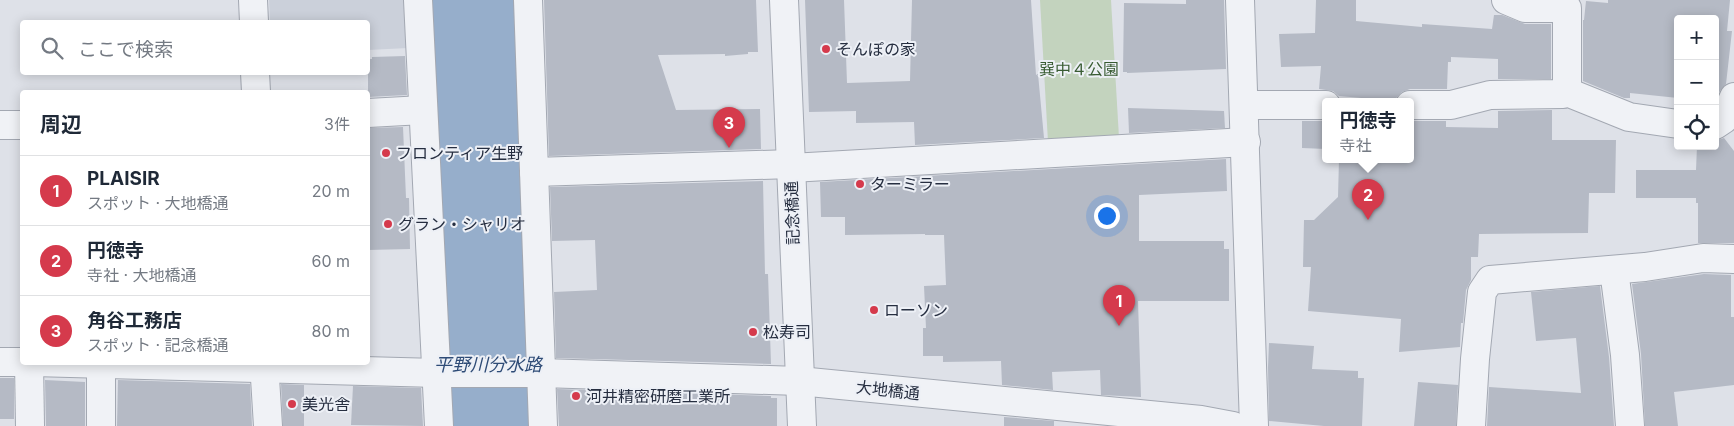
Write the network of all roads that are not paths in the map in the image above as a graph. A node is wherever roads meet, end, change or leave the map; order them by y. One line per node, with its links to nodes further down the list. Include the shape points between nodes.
1 (253, 0): 7 (street)
2 (418, 0): 15 (street)
3 (528, 0): 23 (street)
4 (784, 0): 22 (street, 記念橋通)
5 (1240, 0): 12 (street)
6 (1506, 0): 10 (street, via 1525,8 1567,8)
7 (254, 20)
8 (255, 75): 9 (street)
9 (256, 90)
10 (1567, 92): 14 (street, via 1490,95 1451,104); 18 (street, via 1629,117)
11 (1734, 96): 17 (street, via 1724,119)
12 (1244, 104): 13 (street); 21 (street)
13 (1322, 105)
14 (1414, 105)
15 (424, 110): 16 (street); 31 (street)
16 (370, 113)
17 (1719, 122)
18 (1674, 123)
19 (0, 125): 20 (street)
20 (20, 125)
21 (1246, 142): 22 (street); 42 (street)
22 (791, 166): 23 (street); 33 (street, 記念橋通)
23 (534, 172): 32 (street)
24 (1734, 259): 25 (street, via 1704,258)
25 (1614, 270): 43 (street, via 1490,280 1482,292); 44 (street)
26 (0, 362): 27 (street)
27 (20, 362)
28 (31, 365): 35 (street)
29 (102, 365): 36 (street)
30 (264, 365): 31 (street); 37 (street)
31 (437, 373): 32 (street, 大地橋通); 38 (street)
32 (541, 373): 33 (street, 大地橋通); 39 (street)
33 (800, 381): 34 (street, 大地橋通); 40 (street, 記念橋通)
34 (1201, 423): 41 (street, 大地橋通)
35 (30, 426)
36 (102, 426)
37 (268, 426)
38 (439, 426)
39 (543, 426)
40 (802, 426)
41 (1233, 426)
42 (1254, 426)
43 (1471, 426)
44 (1630, 426)

